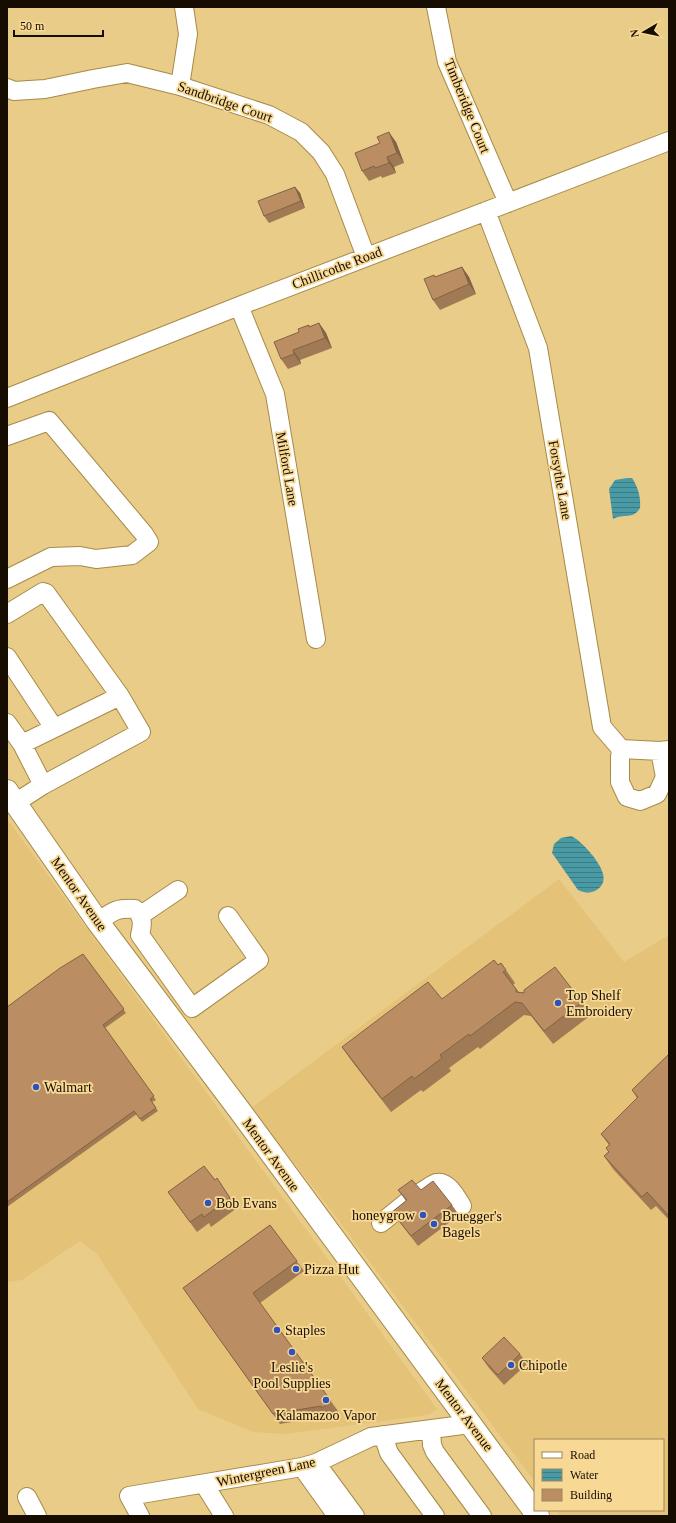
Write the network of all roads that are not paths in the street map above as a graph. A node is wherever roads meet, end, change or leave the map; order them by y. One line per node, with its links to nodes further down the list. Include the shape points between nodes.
1 (184, 7): 3 (street, via 188,34)
2 (436, 7): 6 (street, Timberidge Court, via 448,62)
3 (180, 86): 4 (street, Sandbridge Court, via 127,73 46,89 14,91); 8 (street, Sandbridge Court, via 269,115 301,132 321,152 335,174)
4 (7, 88)
5 (669, 141): 6 (street, Chillicothe Road)
6 (508, 203): 7 (street, Chillicothe Road)
7 (486, 211): 8 (street, Chillicothe Road); 20 (street, Forsythe Lane, via 538,348 602,728)
8 (366, 256): 9 (street, Chillicothe Road)
9 (239, 306): 10 (street, Chillicothe Road); 14 (street, Milford Lane, via 275,394)
10 (7, 398)
11 (7, 436): 12 (street, via 49,421 149,542 132,555 96,559 80,556 51,557)
12 (7, 579)
13 (7, 614): 16 (street, via 43,592 46,593)
14 (316, 639)
15 (8, 661): 18 (street)
16 (120, 696): 18 (street); 22 (street, via 141,732)
17 (7, 723): 19 (street)
18 (54, 728): 19 (street)
19 (22, 744): 22 (street)
20 (621, 749): 21 (street); 21 (street, via 620,782 627,797 640,801 656,794 664,778)
21 (665, 750)
22 (43, 785): 23 (street)
23 (11, 797): 27 (main road, Mentor Avenue)
24 (178, 890): 25 (street)
25 (141, 915): 26 (street, via 143,922 140,935 192,1008 259,960); 27 (street, via 135,910 122,909)
26 (228, 916)
27 (98, 922): 30 (main road, Mentor Avenue)
28 (462, 1206): 29 (street, via 449,1188 436,1183)
29 (381, 1223)
30 (470, 1424): 31 (street, Wintergreen Lane); 36 (main road, Mentor Avenue)
31 (431, 1429): 32 (street, Wintergreen Lane); 43 (street, via 435,1452)
32 (383, 1435): 33 (street, Wintergreen Lane, via 371,1437); 42 (street, via 389,1453)
33 (309, 1465): 34 (street, Wintergreen Lane); 40 (street); 41 (street)
34 (204, 1484): 38 (street, Wintergreen Lane, via 129,1496); 39 (street)
35 (27, 1497): 37 (street)
36 (534, 1511)
37 (37, 1516)
38 (140, 1516)
39 (224, 1516)
40 (337, 1516)
41 (355, 1516)
42 (436, 1516)
43 (482, 1516)

